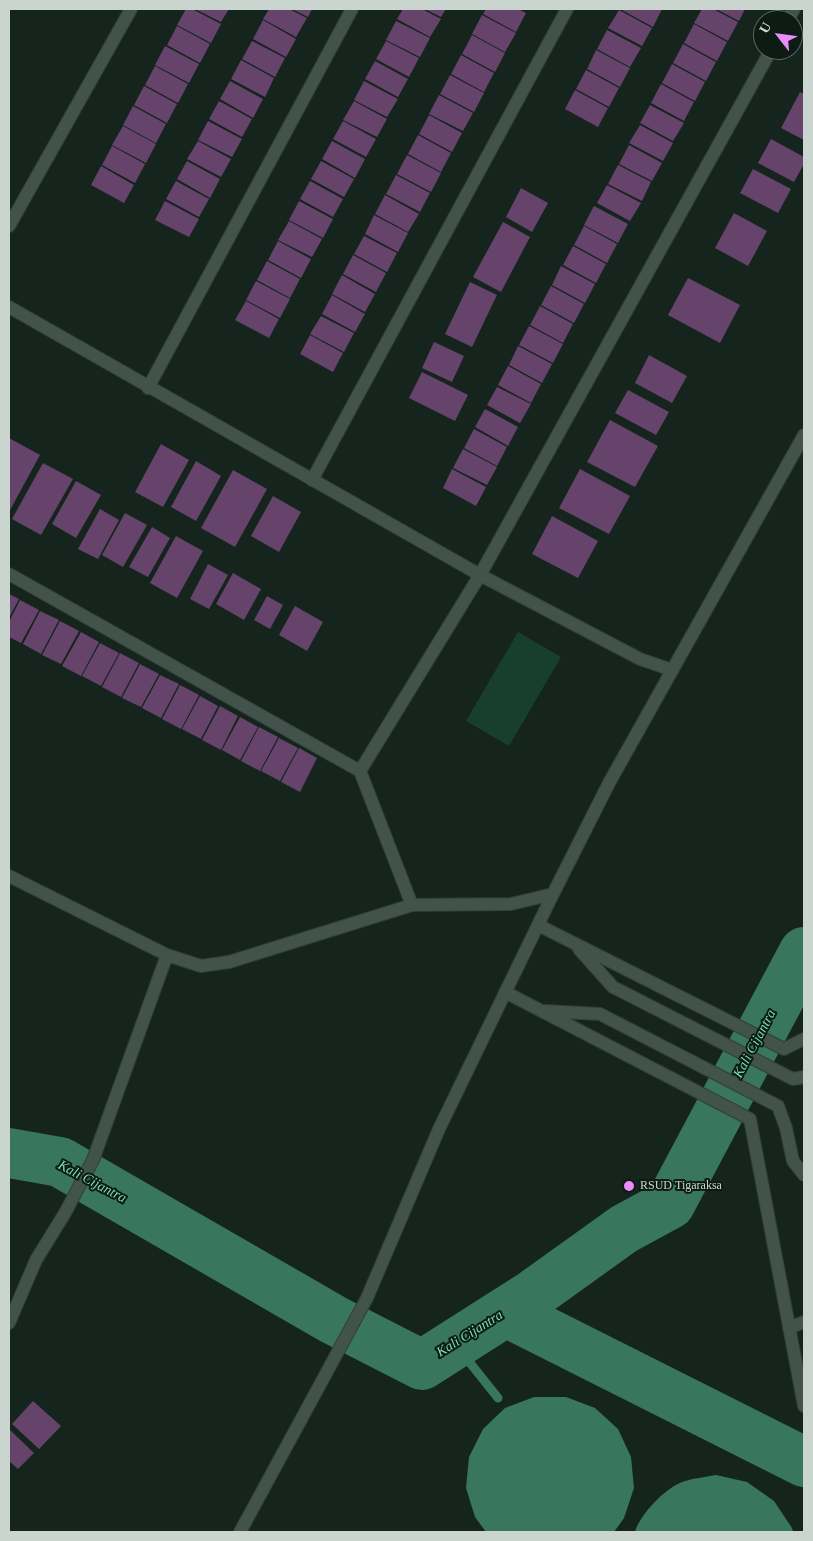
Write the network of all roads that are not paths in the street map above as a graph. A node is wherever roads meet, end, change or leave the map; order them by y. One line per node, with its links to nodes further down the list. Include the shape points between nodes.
1 (132, 9): 5 (street)
2 (352, 9): 7 (street)
3 (566, 9): 9 (street)
4 (765, 60): 11 (street)
5 (9, 226)
6 (9, 307): 7 (street)
7 (148, 388): 9 (street)
8 (804, 435): 12 (street)
9 (312, 480): 11 (street)
10 (9, 574): 13 (street)
11 (480, 575): 12 (street, via 640,659); 13 (street)
12 (672, 670): 15 (street, via 609,783)
13 (360, 771): 16 (street)
14 (9, 876): 19 (street)
15 (553, 894): 16 (street, via 511,904); 17 (street)
16 (412, 905): 19 (street, via 216,965 201,966)
17 (538, 925): 18 (street); 20 (street)
18 (572, 942): 22 (street, via 784,1049); 23 (street, via 613,986 793,1079)
19 (167, 955): 26 (street, via 93,1160 36,1260)
20 (505, 992): 21 (street); 29 (street, via 439,1129 367,1298)
21 (540, 1010): 24 (street, via 600,1014 778,1106 793,1161); 27 (street, via 750,1119)
22 (804, 1039)
23 (804, 1077)
24 (804, 1175)
25 (804, 1322): 27 (street)
26 (9, 1323)
27 (789, 1328): 28 (street)
28 (804, 1406)
29 (240, 1532)

